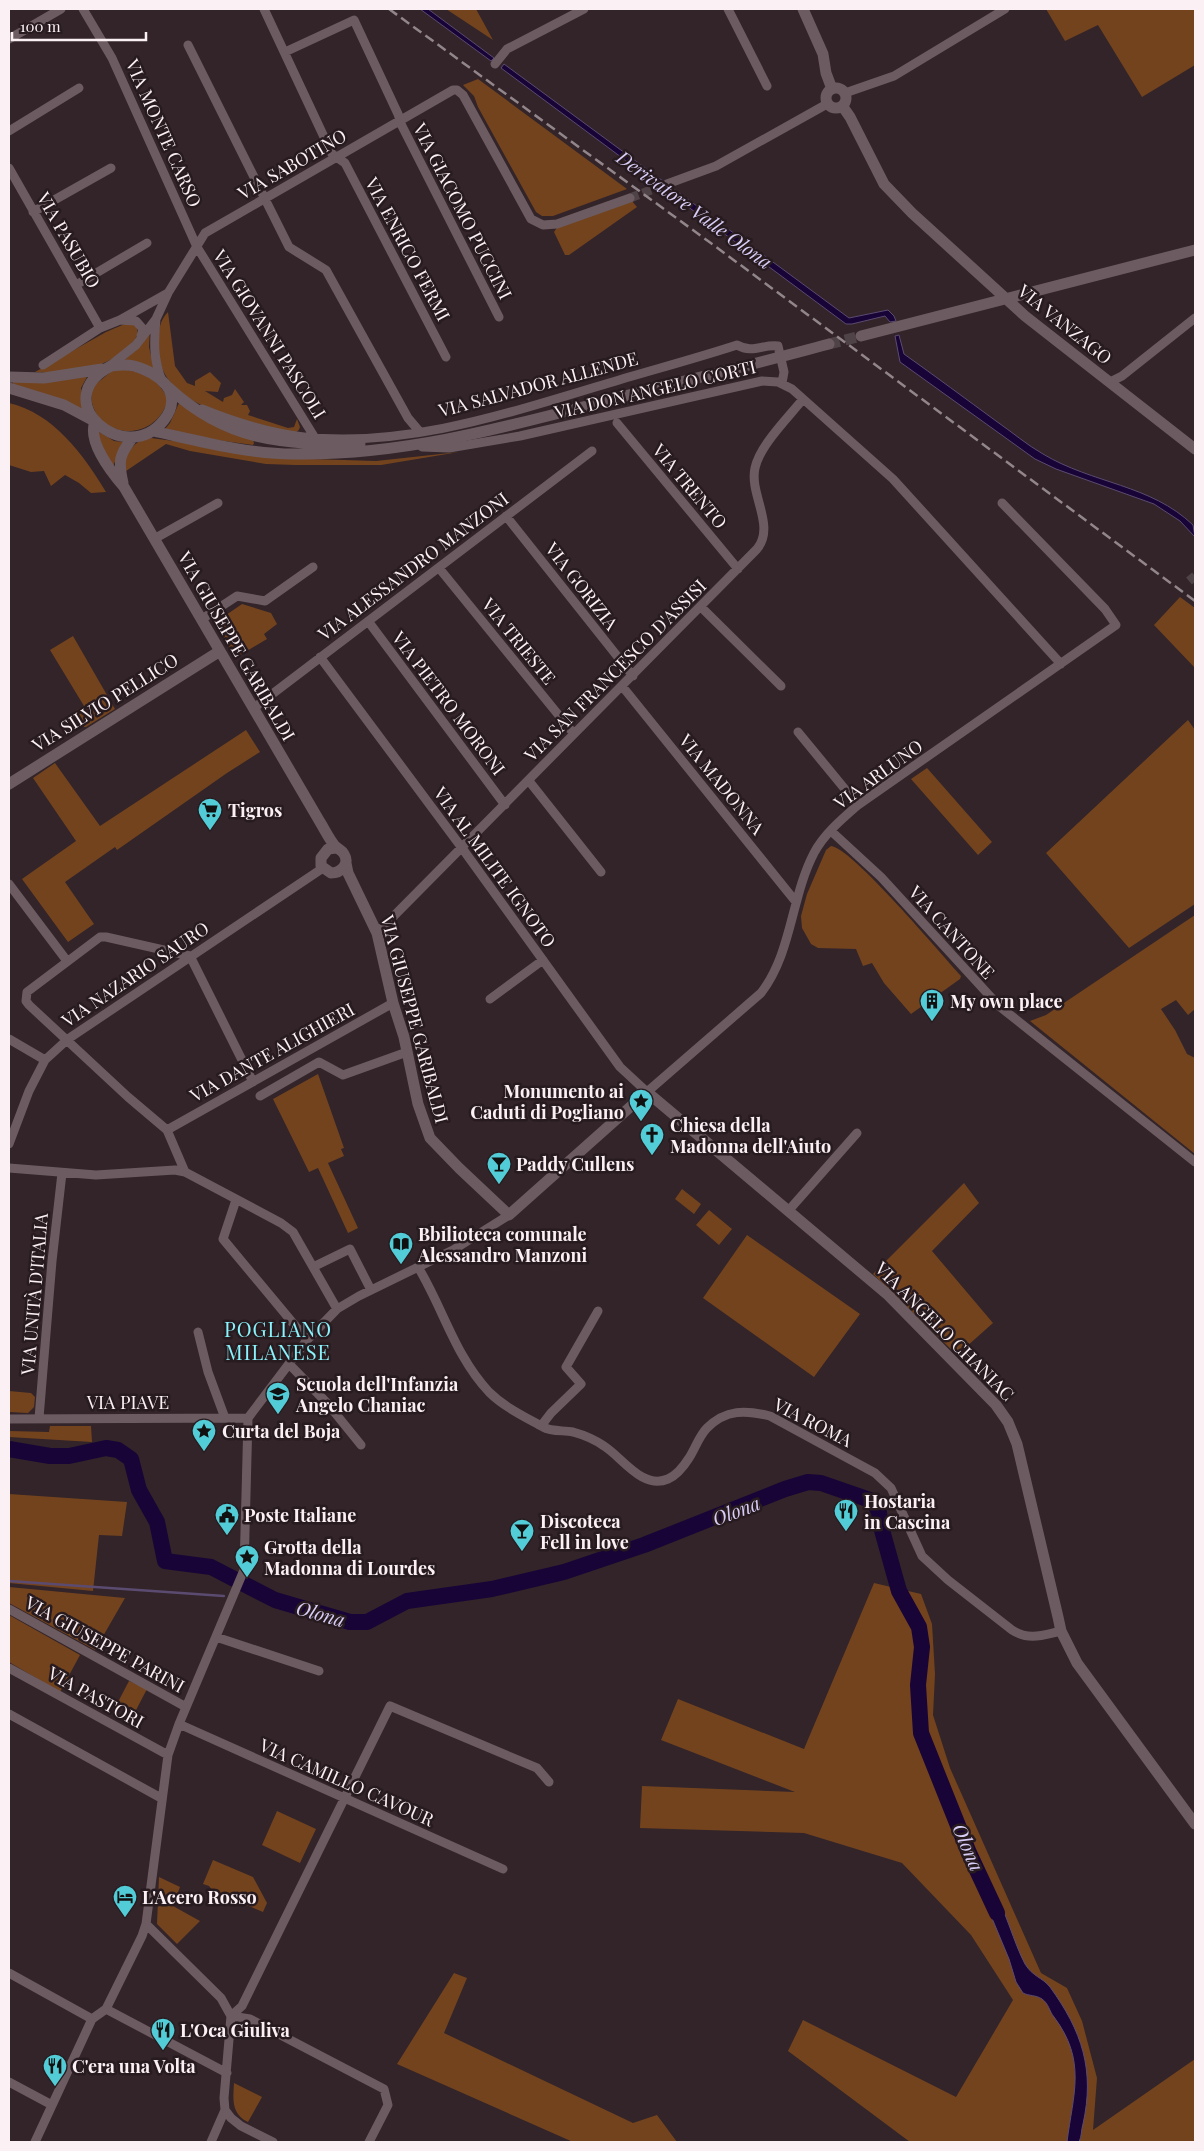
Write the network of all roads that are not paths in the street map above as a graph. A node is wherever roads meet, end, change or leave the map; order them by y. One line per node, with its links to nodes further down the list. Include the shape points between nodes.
1 (61, 9): 8 (street)
2 (83, 9): 28 (street, VIA MONTE CARSO, via 112,58)
3 (264, 9): 10 (street, VIA ENRICO FERMI)
4 (584, 9): 11 (street, via 507,49)
5 (728, 9): 12 (street)
6 (802, 9): 14 (street, via 823,54)
7 (1005, 9): 15 (street, via 894,76)
8 (9, 39)
9 (188, 45): 25 (street)
10 (285, 52): 18 (street, VIA GIACOMO PUCCINI, via 354,20); 20 (street, VIA ENRICO FERMI, via 332,154)
11 (495, 64)
12 (767, 86)
13 (79, 88): 19 (street)
14 (832, 89): 15 (street, via 838,88); 16 (street, via 827,93)
15 (845, 93): 17 (street, via 846,102)
16 (827, 104): 17 (street, via 832,108); 23 (street, via 716,166)
17 (842, 107): 44 (street, VIA VANZAGO, via 884,184 912,213 998,293)
18 (400, 120): 20 (street, VIA SABOTINO); 24 (street, VIA SABOTINO, via 457,90 464,97 531,219 543,225 550,226); 32 (street, VIA GIACOMO PUCCINI)
19 (9, 131)
20 (338, 157): 25 (street, VIA SABOTINO); 40 (street, VIA ENRICO FERMI, via 345,163)
21 (9, 168): 26 (street, VIA PASUBIO)
22 (111, 168): 26 (street)
23 (667, 184)
24 (630, 198)
25 (264, 201): 28 (street, VIA SABOTINO, via 205,233); 50 (street, via 288,247 326,270)
26 (34, 212): 30 (street, VIA PASUBIO)
27 (146, 243): 30 (street)
28 (197, 246): 31 (street, VIA SABOTINO); 57 (street, VIA GIOVANNI PASCOLI)
29 (1195, 250): 37 (street)
30 (76, 285): 36 (street, VIA PASUBIO)
31 (168, 293): 33 (street, VIA SABOTINO); 35 (street, VIA SABOTINO)
32 (499, 317)
33 (156, 318): 38 (street); 45 (street, via 153,346)
34 (1195, 318): 44 (street, VIA VANZAGO)
35 (120, 320): 36 (street, VIA SABOTINO); 38 (street, via 136,320 143,329)
36 (100, 328): 41 (street, VIA SABOTINO)
37 (861, 336)
38 (141, 338): 42 (street)
39 (829, 344): 58 (street, via 528,421)
40 (446, 357)
41 (43, 365)
42 (107, 367): 43 (street, via 44,378); 45 (street, via 133,366); 51 (street, via 89,382 86,390 87,404)
43 (9, 377)
44 (1110, 382): 59 (street, VIA VANZAGO)
45 (164, 383): 48 (street); 53 (street, via 171,395 171,408)
46 (782, 383): 49 (street, VIA DON ANGELO CORTI); 54 (street, VIA SALVADOR ALLENDE, via 784,372 778,346 750,350 736,345 530,407 462,425); 58 (street, VIA DON ANGELO CORTI, via 762,381 520,436 449,448)
47 (9, 388): 51 (street, via 64,405)
48 (181, 399): 57 (street, VIA SALVADOR ALLENDE, via 228,419 275,432); 58 (street, via 217,422 267,440 293,444)
49 (803, 399): 68 (street, VIA SAN FRANCESCO D'ASSISI, via 757,462 754,483 764,537); 74 (street, VIA DON ANGELO CORTI, via 893,479)
50 (408, 418): 54 (street); 55 (street)
51 (95, 422): 56 (street, via 114,434); 61 (street, VIA GIUSEPPE GARIBALDI, via 93,431 102,455)
52 (617, 423): 68 (street, VIA TRENTO)
53 (153, 431): 56 (street); 58 (street, via 205,443 293,454 367,452)
54 (419, 431): 55 (street, VIA SALVADOR ALLENDE)
55 (405, 433): 57 (street, VIA SALVADOR ALLENDE)
56 (133, 437): 61 (street, VIA GIUSEPPE GARIBALDI, via 120,457)
57 (315, 438)
58 (404, 446)
59 (1195, 449)
60 (592, 451): 64 (street, VIA ALESSANDRO MANZONI)
61 (124, 487): 65 (street, VIA GIUSEPPE GARIBALDI)
62 (1002, 502): 74 (street, VIA ARLUNO, via 1105,609 1116,625)
63 (218, 503): 65 (street)
64 (506, 516): 67 (street, VIA ALESSANDRO MANZONI); 75 (street, VIA GORIZIA)
65 (154, 539): 70 (street, VIA GIUSEPPE GARIBALDI)
66 (313, 567): 70 (street, via 265,601 237,596)
67 (439, 568): 71 (street, VIA ALESSANDRO MANZONI); 80 (street, VIA TRIESTE)
68 (738, 569): 69 (street, VIA SAN FRANCESCO D'ASSISI)
69 (701, 607): 75 (street, VIA SAN FRANCESCO D'ASSISI); 77 (street)
70 (202, 619): 72 (street, VIA GIUSEPPE GARIBALDI)
71 (368, 621): 73 (street, VIA ALESSANDRO MANZONI); 83 (street, VIA PIETRO MORONI)
72 (220, 651): 78 (street, VIA GIUSEPPE GARIBALDI); 82 (street, VIA SILVIO PELLICO)
73 (320, 657): 78 (street, VIA ALESSANDRO MANZONI); 86 (street, VIA AL MILITE IGNOTO)
74 (1061, 664): 84 (street, VIA ARLUNO)
75 (633, 676): 76 (street, VIA SAN FRANCESCO D'ASSISI)
76 (622, 686): 80 (street, VIA SAN FRANCESCO D'ASSISI); 93 (street, VIA MADONNA)
77 (781, 686)
78 (254, 708): 87 (street, VIA GIUSEPPE GARIBALDI, via 320,822)
79 (798, 732): 84 (street)
80 (574, 734): 81 (street, VIA SAN FRANCESCO D'ASSISI)
81 (530, 780): 83 (street, VIA SAN FRANCESCO D'ASSISI); 90 (street)
82 (9, 784)
83 (505, 805): 86 (street, VIA SAN FRANCESCO D'ASSISI)
84 (858, 805): 85 (street, VIA ARLUNO)
85 (831, 831): 93 (street, VIA ARLUNO, via 815,852); 110 (street, VIA CANTONE, via 881,877 999,1006)
86 (462, 848): 94 (street, VIA SAN FRANCESCO D'ASSISI); 96 (street, VIA AL MILITE IGNOTO)
87 (332, 849): 88 (street, VIA GIUSEPPE GARIBALDI, via 344,853); 89 (street, via 321,858)
88 (346, 863): 89 (street, via 343,869); 92 (street, VIA GIUSEPPE GARIBALDI)
89 (325, 870): 92 (street, VIA GIUSEPPE GARIBALDI, via 344,877); 95 (street, VIA NAZARIO SAURO)
90 (601, 872)
91 (9, 884): 97 (street)
92 (358, 890): 94 (street, VIA GIUSEPPE GARIBALDI)
93 (796, 902): 105 (street, VIA ARLUNO, via 777,965 761,993)
94 (377, 933): 99 (street, VIA GIUSEPPE GARIBALDI)
95 (190, 956): 97 (street, via 103,936); 101 (street, VIA NAZARIO SAURO); 104 (street)
96 (543, 960): 98 (street); 105 (street, VIA AL MILITE IGNOTO, via 620,1067)
97 (67, 961): 101 (street, via 30,989 26,997 29,1005)
98 (490, 999)
99 (393, 1003): 102 (street, VIA GIUSEPPE GARIBALDI); 104 (street, VIA DANTE ALIGHIERI)
100 (9, 1039): 103 (street)
101 (68, 1039): 103 (street, VIA NAZARIO SAURO); 107 (street)
102 (407, 1052): 106 (street, via 343,1075 319,1062); 116 (street, VIA GIUSEPPE GARIBALDI, via 418,1104 430,1138)
103 (45, 1060): 109 (street, VIA NAZARIO SAURO)
104 (253, 1082): 107 (street, VIA DANTE ALIGHIERI)
105 (647, 1092): 115 (street, VIA ANGELO CHANIAC); 116 (street)
106 (260, 1096)
107 (167, 1130): 112 (street)
108 (857, 1133): 115 (street)
109 (9, 1144)
110 (1195, 1162)
111 (9, 1168): 113 (street)
112 (185, 1172): 113 (street); 114 (street)
113 (62, 1173): 125 (street, VIA UNITÀ D'ITALIA)
114 (236, 1200): 117 (street, via 293,1232); 123 (street, via 223,1239)
115 (789, 1210): 132 (street, VIA ANGELO CHANIAC, via 887,1294 1002,1413 1013,1432 1020,1456)
116 (509, 1215): 118 (street, via 453,1250)
117 (313, 1267): 119 (street, via 350,1248); 120 (street)
118 (418, 1267): 119 (street); 129 (street, VIA ROMA, via 473,1372 490,1393)
119 (370, 1290): 120 (street)
120 (337, 1309): 123 (street)
121 (598, 1311): 129 (street, via 566,1367 581,1384)
122 (198, 1332): 126 (street)
123 (307, 1340): 124 (street)
124 (289, 1364): 127 (street); 130 (street, via 327,1402)
125 (39, 1418): 126 (street, VIA PIAVE); 128 (street, VIA PIAVE)
126 (225, 1418): 127 (street, VIA PIAVE)
127 (248, 1418): 133 (street, via 244,1570)
128 (9, 1419)
129 (541, 1426): 132 (street, VIA ROMA, via 592,1438 640,1475 652,1480 666,1480 684,1465 706,1429 720,1419 736,1412 751,1411 770,1416 875,1473 891,1488 922,1556 1012,1630 1034,1638)
130 (361, 1445)
131 (9, 1609): 136 (street, VIA GIUSEPPE PARINI)
132 (1062, 1631): 143 (street, VIA ANGELO CHANIAC, via 1077,1663)
133 (216, 1637): 135 (street); 136 (street)
134 (9, 1668): 139 (street, VIA PASTORI)
135 (319, 1672)
136 (186, 1706): 138 (street)
137 (9, 1714): 141 (street)
138 (179, 1724): 139 (street); 142 (street, VIA CAMILLO CAVOUR)
139 (168, 1755): 141 (street)
140 (549, 1782): 142 (street, via 537,1768 390,1706)
141 (161, 1798): 145 (street)
142 (344, 1798): 144 (street, VIA CAMILLO CAVOUR); 148 (street, via 242,2006)
143 (1195, 1824)
144 (503, 1869)
145 (146, 1924): 147 (street); 148 (street, via 221,1998)
146 (9, 1973): 149 (street)
147 (106, 2009): 149 (street); 150 (street)
148 (231, 2016): 150 (street); 157 (street, via 250,2019 384,2089 388,2106)
149 (92, 2020): 152 (street)
150 (227, 2073): 153 (street)
151 (9, 2082): 152 (street)
152 (52, 2106): 154 (street)
153 (225, 2110): 155 (street); 156 (street, via 241,2126)
154 (35, 2142)
155 (211, 2142)
156 (273, 2142)
157 (369, 2142)

